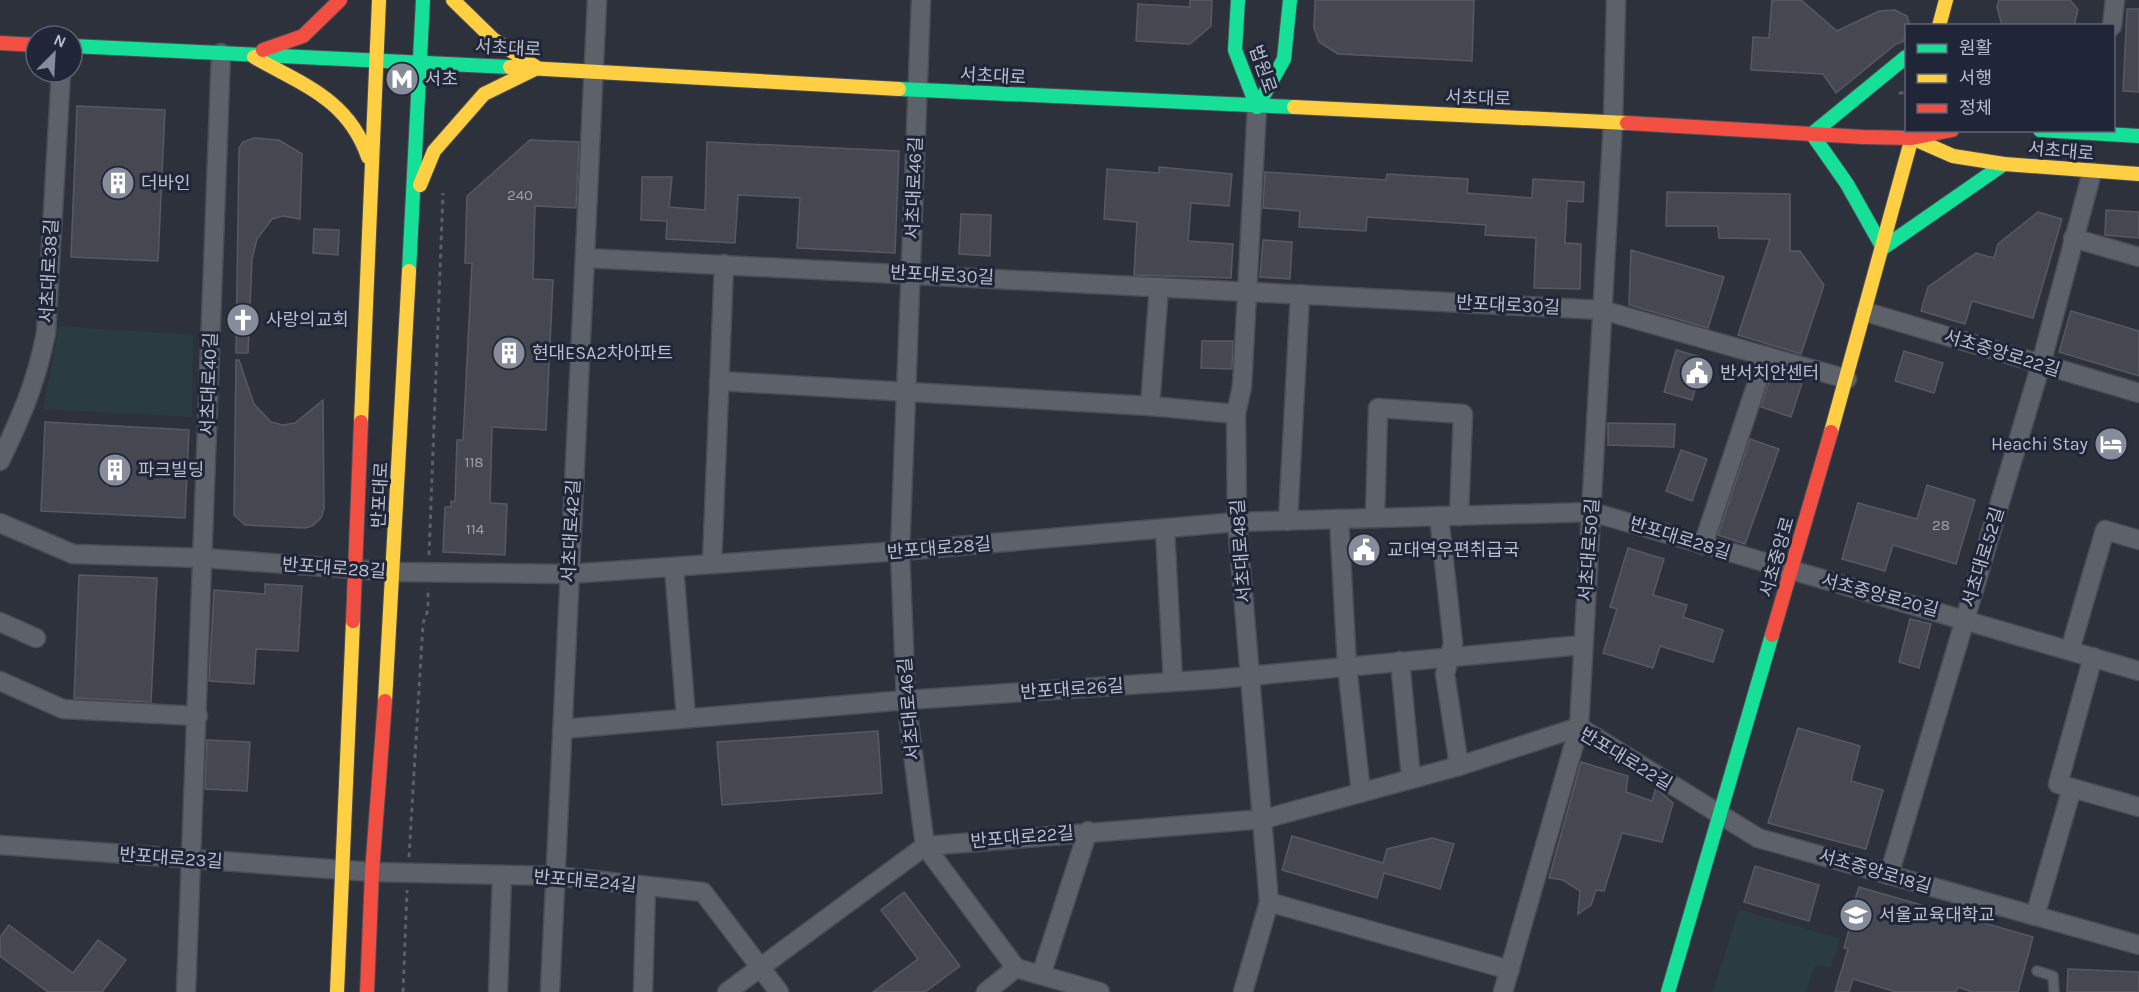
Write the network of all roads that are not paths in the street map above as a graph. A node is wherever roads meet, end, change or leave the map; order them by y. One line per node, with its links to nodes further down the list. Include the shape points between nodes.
1 (340, 0): 18 (main road, via 303,36)
2 (379, 0): 20 (main road, 반포대로)
3 (423, 0): 21 (main road, 반포대로)
4 (453, 0): 22 (main road, via 493,39)
5 (597, 0): 23 (street, 서초대로42길)
6 (921, 0): 25 (street, 서초대로46길)
7 (1238, 0): 26 (main road, 법원로, via 1235,50)
8 (1290, 0): 26 (main road, 법원로, via 1284,59)
9 (1616, 0): 27 (street, 서초대로50길)
10 (1946, 0): 12 (main road)
11 (2115, 0): 13 (street)
12 (1940, 24)
13 (2112, 24)
14 (0, 43): 15 (main road)
15 (24, 44)
16 (84, 47): 17 (main road, 서초대로)
17 (221, 53): 18 (main road, 서초대로); 70 (street, 서초대로40길)
18 (250, 55): 20 (main road, 서초대로); 34 (main road, via 318,92 352,120 364,140)
19 (1905, 58): 30 (main road)
20 (376, 61): 21 (main road, 서초대로); 34 (main road, 반포대로)
21 (420, 62): 22 (main road, 서초대로); 37 (main road, 반포대로)
22 (537, 68): 23 (main road, 서초대로); 37 (main road, via 483,94 434,151)
23 (594, 71): 25 (main road, 서초대로); 41 (street, 서초대로42길)
24 (60, 84): 57 (street, 서초대로38길, via 46,333 27,406)
25 (918, 90): 26 (main road, 서초대로); 43 (street, 서초대로46길)
26 (1257, 107): 27 (main road, 서초대로); 45 (street, 서초대로48길)
27 (1613, 122): 30 (main road, 서초대로); 47 (street, 서초대로50길)
28 (1932, 132): 31 (main road, 서초대로)
29 (2094, 132): 32 (main road, 서초대로)
30 (1812, 134): 31 (main road, 서초대로); 39 (main road, via 1847,184)
31 (1913, 134): 33 (main road, 서초대로, via 1953,156); 39 (main road, 서초중앙로)
32 (2139, 136)
33 (2004, 164): 35 (main road, 서초대로); 39 (main road)
34 (371, 168): 73 (main road, 반포대로)
35 (2092, 172): 36 (main road, 서초대로); 38 (street, 서초대로52길)
36 (2139, 174)
37 (413, 202): 74 (main road, 반포대로)
38 (2073, 238): 40 (street); 50 (street, 서초대로52길)
39 (1883, 248): 48 (main road, 서초중앙로)
40 (2139, 257)
41 (585, 258): 42 (street, 반포대로30길); 76 (street, 서초대로42길)
42 (724, 264): 43 (street, 반포대로30길); 52 (street)
43 (911, 273): 44 (street, 반포대로30길); 53 (street, 서초대로46길)
44 (1159, 287): 45 (street, 반포대로30길); 55 (street)
45 (1247, 292): 46 (street, 반포대로30길); 56 (street, 서초대로48길, via 1242,386)
46 (1300, 294): 47 (street, 반포대로30길); 63 (street)
47 (1602, 310): 49 (street, 반포대로30길); 58 (street, 서초대로50길)
48 (1866, 312): 50 (street, 서초중앙로22길); 51 (main road, 서초중앙로)
49 (1766, 356): 51 (street, 반포대로30길); 68 (street)
50 (2041, 364): 54 (street, 서초중앙로22길); 77 (street, 서초대로52길)
51 (1847, 379): 75 (main road, 서초중앙로)
52 (719, 381): 53 (street); 71 (street)
53 (906, 393): 55 (street); 69 (street, 서초대로46길)
54 (2139, 393)
55 (1150, 406): 56 (street)
56 (1236, 414): 64 (street, 서초대로48길)
57 (0, 461)
58 (1592, 512): 60 (street, 반포대로28길); 68 (street, 반포대로28길); 80 (street, 서초대로50길)
59 (1439, 516): 60 (street, 반포대로28길); 61 (street, 반포대로28길); 82 (street, via 1453,644)
60 (1459, 516): 61 (street, via 1463,414 1378,408)
61 (1375, 518): 62 (street, 반포대로28길)
62 (1339, 519): 63 (street, 반포대로28길); 85 (street)
63 (1288, 521): 64 (street, 반포대로28길)
64 (1237, 522): 66 (street, 반포대로28길); 87 (street, 서초대로48길)
65 (0, 523): 70 (street, 반포대로28길, via 73,554)
66 (1165, 529): 69 (street, 반포대로28길); 89 (street)
67 (2139, 540): 81 (street, via 2105,530)
68 (1703, 545): 75 (street, 반포대로28길)
69 (900, 551): 71 (street, 반포대로28길); 90 (street, 서초대로46길)
70 (203, 558): 73 (street, 반포대로28길); 91 (street, 서초대로40길)
71 (712, 564): 72 (street, 반포대로28길)
72 (674, 567): 76 (street, 반포대로28길); 92 (street)
73 (353, 570): 74 (street, 반포대로28길); 106 (main road, 반포대로)
74 (394, 572): 76 (street, 반포대로28길); 107 (main road, 반포대로)
75 (1792, 572): 77 (street, 서초중앙로20길); 100 (main road, 서초중앙로)
76 (568, 574): 94 (street, 서초대로42길)
77 (1965, 619): 81 (street, 서초중앙로20길); 108 (street, 서초대로52길)
78 (0, 622): 79 (street)
79 (36, 638)
80 (1582, 645): 82 (street, 반포대로26길); 93 (street, 서초대로50길)
81 (2070, 650): 83 (street, 서초중앙로20길)
82 (1448, 657): 84 (street, 반포대로26길); 95 (street, via 1446,674)
83 (2093, 657): 86 (street, 서초중앙로20길); 97 (street, via 2058,784)
84 (1400, 661): 85 (street, 반포대로26길); 96 (street)
85 (1347, 666): 87 (street, 반포대로26길); 98 (street)
86 (2139, 671)
87 (1250, 674): 89 (street, 반포대로26길); 101 (street, 서초대로48길)
88 (0, 681): 91 (street, via 63,709)
89 (1173, 682): 90 (street, 반포대로26길)
90 (906, 700): 92 (street, 반포대로26길); 104 (street, 서초대로46길)
91 (198, 716): 105 (street, 서초대로40길)
92 (686, 718): 94 (street, 반포대로26길)
93 (1578, 727): 95 (street, 반포대로22길); 100 (street, 반포대로22길); 117 (street, 서초대로50길)
94 (562, 729): 110 (street, 서초대로42길)
95 (1459, 766): 96 (street, 반포대로22길)
96 (1412, 778): 98 (street, 반포대로22길)
97 (2072, 788): 99 (street); 113 (street)
98 (1361, 793): 101 (street, 반포대로22길)
99 (2139, 807)
100 (1719, 816): 108 (street, 서초중앙로18길, via 1758,838); 132 (main road, 서초중앙로)
101 (1264, 819): 102 (street, 반포대로22길); 112 (street, 서초대로48길)
102 (1088, 831): 104 (street, 반포대로22길); 119 (street)
103 (0, 845): 105 (street, 반포대로23길)
104 (926, 846): 115 (street); 116 (street, 서초대로46길)
105 (192, 860): 106 (street, 반포대로23길); 120 (street, 서초대로40길)
106 (341, 870): 107 (street, 반포대로24길); 121 (main road, 반포대로)
107 (372, 873): 109 (street, 반포대로24길); 122 (main road, 반포대로)
108 (1889, 874): 113 (street, 서초중앙로18길)
109 (502, 875): 110 (street, 반포대로24길); 123 (street)
110 (556, 876): 111 (street, 반포대로24길); 124 (street, 서초대로42길)
111 (646, 886): 115 (street, 반포대로24길, via 703,892); 125 (street)
112 (1269, 902): 117 (street); 130 (street, 서초대로48길)
113 (2035, 915): 114 (street, 서초중앙로18길)
114 (2139, 945)
115 (760, 967): 126 (street); 127 (street, 반포대로24길)
116 (1016, 968): 119 (street); 128 (street)
117 (1510, 969): 131 (street, 서초대로50길)
118 (2037, 971): 133 (lane, via 2053,976)
119 (1041, 975): 129 (street)
120 (186, 992)
121 (337, 992)
122 (367, 992)
123 (498, 992)
124 (550, 992)
125 (643, 992)
126 (727, 992)
127 (779, 992)
128 (986, 992)
129 (1100, 992)
130 (1243, 992)
131 (1503, 992)
132 (1668, 992)
133 (2054, 992)

